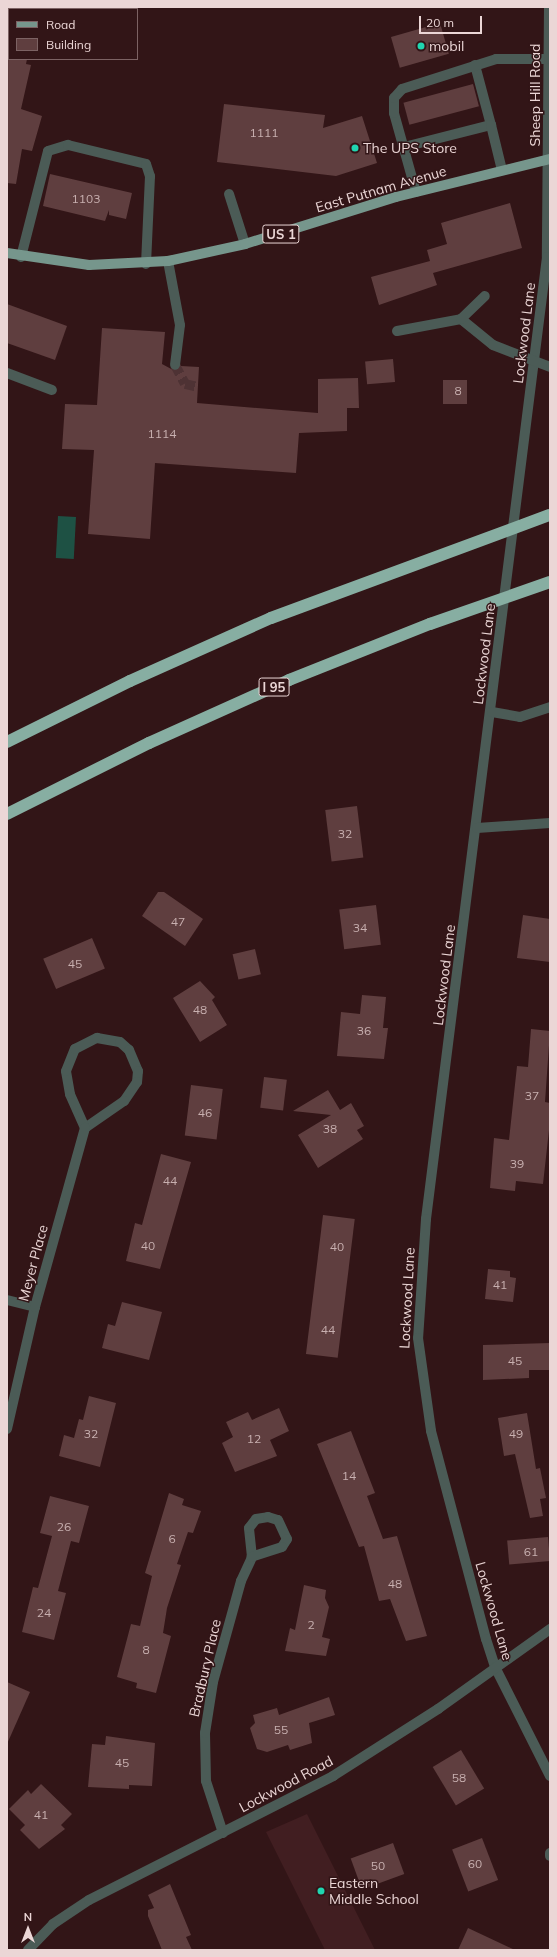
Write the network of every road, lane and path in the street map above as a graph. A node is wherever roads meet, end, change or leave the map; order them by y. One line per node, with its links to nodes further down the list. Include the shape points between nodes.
1 (549, 7): 2 (street, Sheep Hill Road)
2 (547, 59): 3 (street, via 496,59); 6 (street, Sheep Hill Road)
3 (475, 65): 4 (street); 5 (street, via 417,82 394,98)
4 (490, 125): 5 (street); 7 (street)
5 (404, 147): 8 (street)
6 (550, 159): 7 (main road, East Putnam Avenue / US 1); 18 (street, Lockwood Lane, via 549,231)
7 (502, 170): 8 (main road, East Putnam Avenue / US 1)
8 (416, 192): 10 (main road, East Putnam Avenue / US 1)
9 (229, 194): 10 (street)
10 (245, 244): 13 (main road, East Putnam Avenue / US 1)
11 (7, 253): 12 (main road, East Putnam Avenue / US 1)
12 (21, 257): 14 (main road, East Putnam Avenue / US 1, via 89,265); 14 (street, via 48,151 68,145 146,164 150,176)
13 (168, 261): 14 (main road, East Putnam Avenue / US 1); 19 (street, via 180,325)
14 (146, 264)
15 (486, 296): 16 (street)
16 (461, 319): 17 (street); 18 (street, via 493,345)
17 (397, 331)
18 (534, 362): 20 (street); 26 (street, Lockwood Lane)
19 (175, 365)
20 (550, 367)
21 (7, 373): 22 (street)
22 (52, 390)
23 (550, 515): 27 (highway, via 271,618 130,681)
24 (550, 582): 28 (highway, I 95, via 430,624 275,686 149,743)
25 (550, 707): 26 (street, via 520,717)
26 (492, 712): 30 (street, Lockwood Lane)
27 (7, 742)
28 (7, 814)
29 (550, 823): 30 (street)
30 (477, 828): 37 (street, Lockwood Lane, via 426,1219 418,1338 431,1432)
31 (84, 1128): 31 (street, via 124,1101 137,1082 138,1071 130,1050 109,1038 85,1041 69,1059 67,1082); 33 (street, Meyer Place)
32 (7, 1300): 33 (street)
33 (35, 1307): 34 (street, Meyer Place)
34 (7, 1429)
35 (252, 1557): 35 (street, via 249,1528 256,1519 268,1517 278,1520 287,1539 282,1547); 39 (street, Bradbury Place, via 241,1581 213,1682 205,1733 206,1781)
36 (550, 1629): 37 (street, Lockwood Road)
37 (495, 1668): 38 (street, Lockwood Lane); 39 (street, Lockwood Road, via 338,1772)
38 (550, 1776)
39 (222, 1833): 40 (street, Lockwood Road, via 88,1900 53,1924)
40 (28, 1950)

